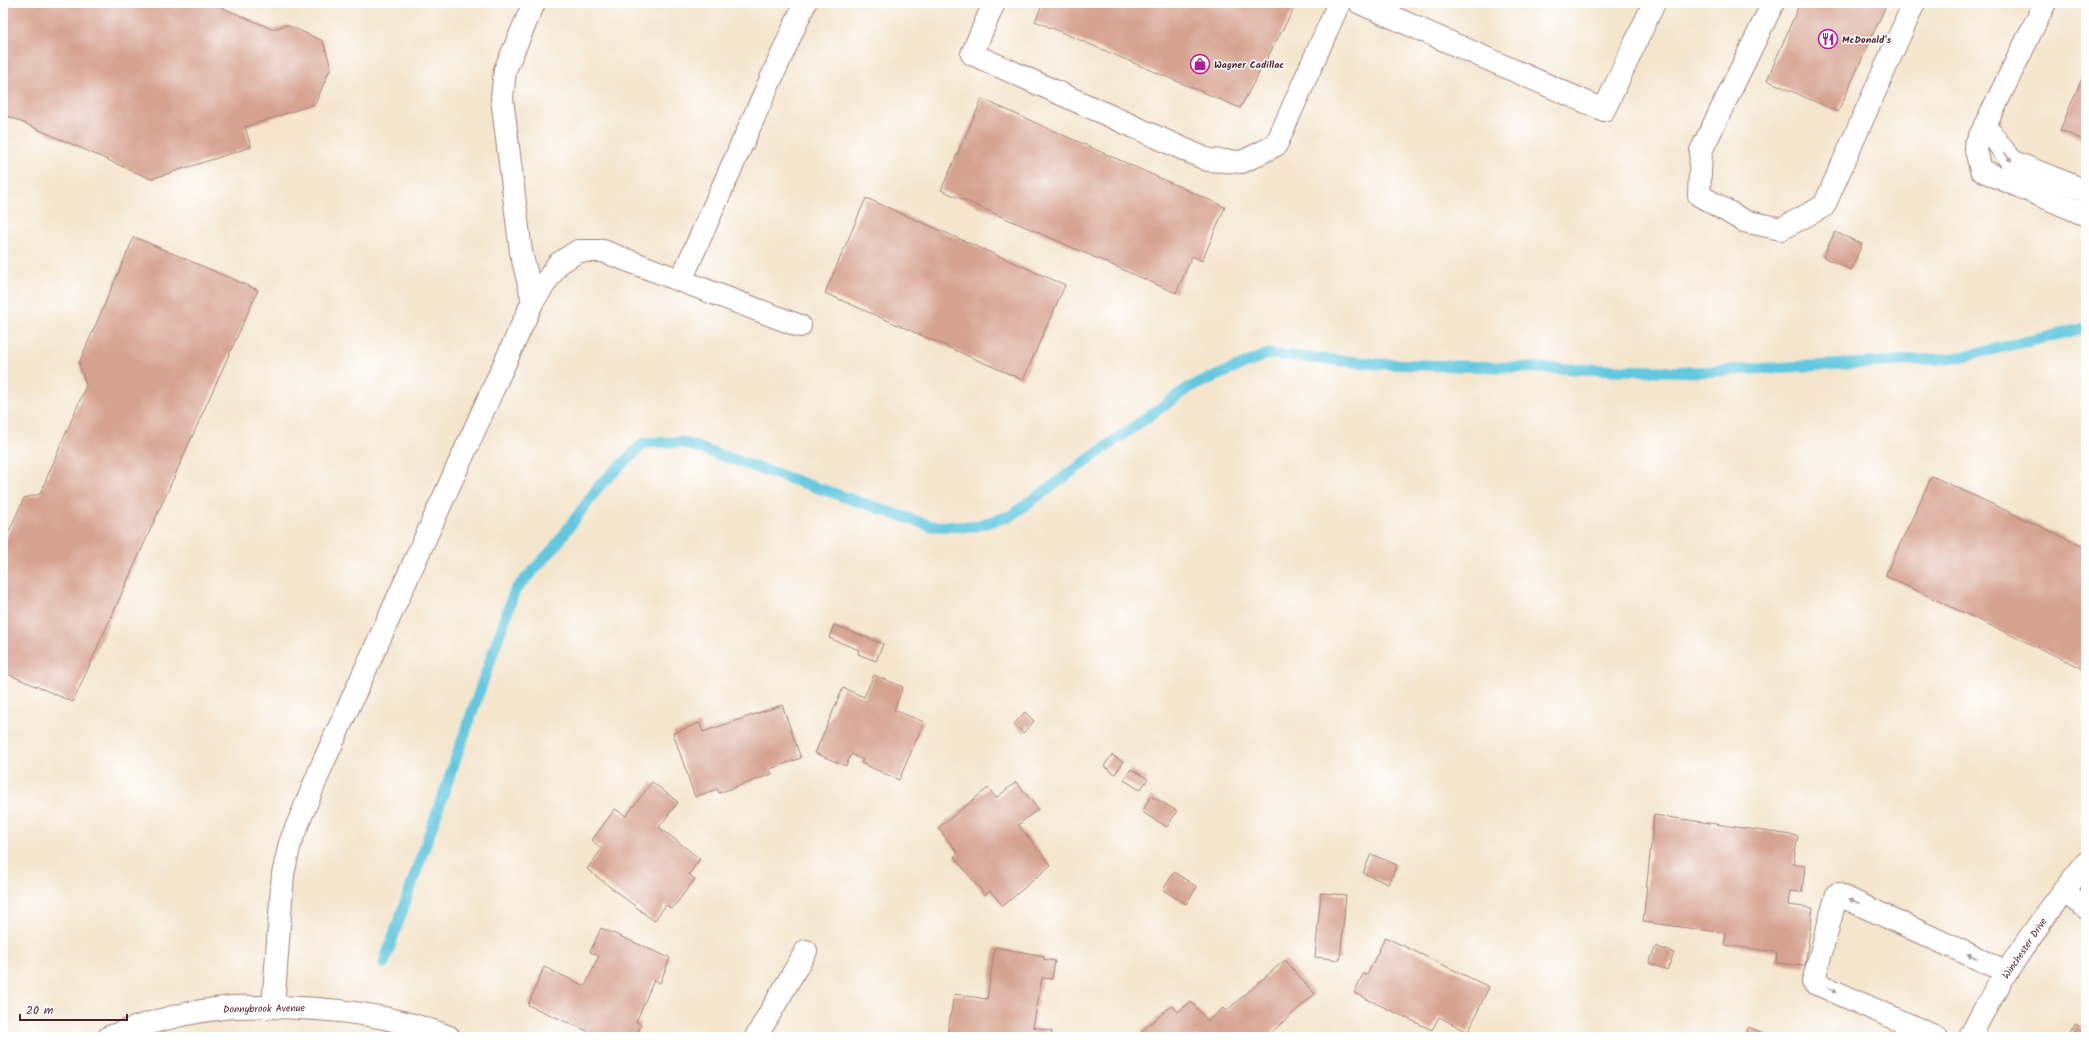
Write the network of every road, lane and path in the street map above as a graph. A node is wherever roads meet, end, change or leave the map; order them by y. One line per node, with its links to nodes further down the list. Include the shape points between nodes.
1 (534, 3): 14 (street, via 505,70 502,98 521,252)
2 (805, 3): 13 (street)
3 (994, 3): 4 (street, via 972,54 1208,160 1242,162 1276,145)
4 (1339, 3)
5 (1360, 3): 6 (street, via 1604,110)
6 (1654, 3)
7 (1773, 3): 8 (street, via 1701,151 1699,195 1744,221 1781,229 1824,206)
8 (1914, 3)
9 (2045, 3): 10 (street)
10 (1985, 125): 11 (street, one-way to 11, via 2010,161); 12 (street, via 1975,146 1981,170)
11 (2086, 191)
12 (2086, 215)
13 (680, 280): 14 (street, via 603,251 578,251 558,264); 15 (street)
14 (533, 302): 21 (street, via 323,763 290,843 283,874)
15 (800, 326)
16 (2086, 863): 17 (street, Winchester Drive)
17 (2063, 891): 18 (street); 20 (street, Winchester Drive)
18 (2086, 908)
19 (806, 951): 24 (street)
20 (2007, 972): 25 (street, one-way to 25, via 1837,894 1813,982); 26 (street, Winchester Drive, via 1991,996)
21 (273, 1007): 22 (street, Donnybrook Avenue, via 217,1009 152,1023); 23 (street, Donnybrook Avenue, via 337,1011 421,1027)
22 (109, 1037)
23 (450, 1037)
24 (756, 1037)
25 (1936, 1037)
26 (1970, 1037)

